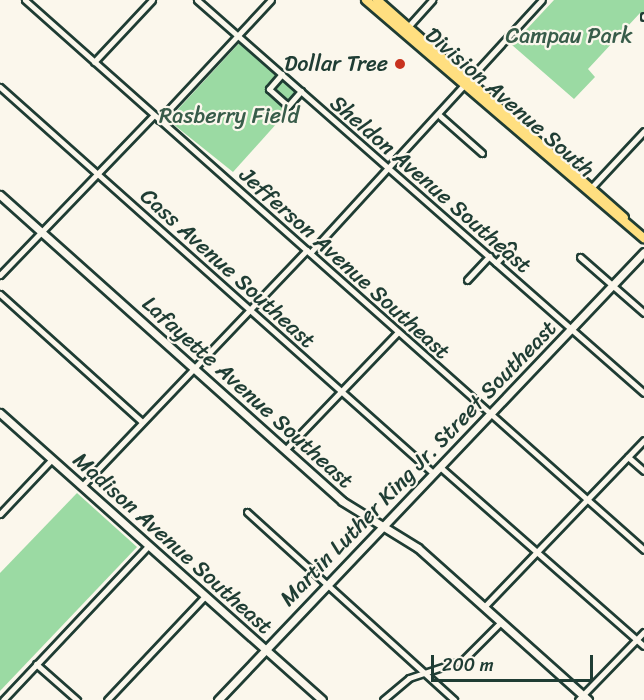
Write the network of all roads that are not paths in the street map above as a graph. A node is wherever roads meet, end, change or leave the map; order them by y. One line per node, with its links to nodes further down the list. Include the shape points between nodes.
1 (25, 0): 11 (street, Jefferson Avenue Southeast)
2 (152, 0): 11 (street)
3 (196, 0): 10 (street, Sheldon Avenue Southeast)
4 (271, 0): 10 (street)
5 (366, 0): 9 (main road, Division Avenue South)
6 (377, 0): 9 (main road, Division Avenue South)
7 (432, 0): 9 (street)
8 (542, 0): 13 (street)
9 (406, 29): 13 (main road, Division Avenue South)
10 (238, 36): 12 (street, Sheldon Avenue Southeast); 18 (street)
11 (94, 62): 16 (street, Jefferson Avenue Southeast)
12 (282, 74): 15 (street, Sheldon Avenue Southeast); 15 (street, via 268,89 288,106)
13 (468, 84): 17 (street); 23 (main road, Division Avenue South)
14 (0, 87): 22 (street, Cass Avenue Southeast)
15 (301, 91): 21 (street, Sheldon Avenue Southeast)
16 (154, 115): 18 (street, Jefferson Avenue Southeast); 22 (street)
17 (440, 116): 20 (street); 21 (street)
18 (159, 120): 28 (street, Jefferson Avenue Southeast)
19 (644, 131): 23 (street)
20 (482, 153)
21 (389, 169): 28 (street); 30 (street, Sheldon Avenue Southeast)
22 (98, 174): 25 (street); 37 (street, Cass Avenue Southeast)
23 (590, 190): 26 (main road, Division Avenue South)
24 (0, 195): 25 (street, Lafayette Avenue Southeast)
25 (41, 232): 33 (street); 41 (street, Lafayette Avenue Southeast)
26 (644, 238)
27 (512, 246): 32 (street)
28 (309, 252): 37 (street); 40 (street, Jefferson Avenue Southeast)
29 (644, 252): 35 (street, Martin Luther King Jr. Street Southeast)
30 (489, 256): 32 (street, Sheldon Avenue Southeast); 34 (street)
31 (579, 257): 35 (street)
32 (496, 262): 39 (street, Sheldon Avenue Southeast)
33 (0, 275)
34 (467, 280)
35 (612, 286): 38 (street); 39 (street, Martin Luther King Jr. Street Southeast)
36 (0, 294): 46 (street)
37 (250, 310): 41 (street); 42 (street, Cass Avenue Southeast)
38 (644, 313)
39 (571, 328): 43 (street, Sheldon Avenue Southeast); 45 (street, Martin Luther King Jr. Street Southeast)
40 (398, 332): 42 (street); 45 (street, Jefferson Avenue Southeast)
41 (194, 369): 46 (street); 48 (street, Lafayette Avenue Southeast)
42 (342, 391): 48 (street); 53 (street, Cass Avenue Southeast)
43 (644, 393)
44 (0, 413): 50 (street, Madison Avenue Southeast)
45 (490, 414): 51 (street, Martin Luther King Jr. Street Southeast); 55 (street, Jefferson Avenue Southeast)
46 (142, 422): 54 (street)
47 (644, 440): 49 (street)
48 (285, 450): 58 (street, Lafayette Avenue Southeast, via 342,501)
49 (628, 457): 52 (street); 55 (street)
50 (51, 460): 54 (street, Madison Avenue Southeast); 57 (street)
51 (440, 467): 53 (street, Martin Luther King Jr. Street Southeast); 61 (street)
52 (644, 471)
53 (434, 474): 58 (street, Martin Luther King Jr. Street Southeast)
54 (82, 486): 59 (street, Madison Avenue Southeast)
55 (587, 500): 60 (street, Jefferson Avenue Southeast); 61 (street)
56 (247, 512): 62 (street)
57 (0, 514)
58 (383, 527): 62 (street, Martin Luther King Jr. Street Southeast); 64 (street, Lafayette Avenue Southeast, via 418,548)
59 (148, 546): 63 (street, Madison Avenue Southeast); 70 (street)
60 (644, 550)
61 (537, 553): 64 (street); 67 (street)
62 (327, 586): 69 (street, Martin Luther King Jr. Street Southeast); 71 (street)
63 (205, 596): 69 (street, Madison Avenue Southeast); 75 (street)
64 (484, 607): 65 (street, Lafayette Avenue Southeast)
65 (501, 622): 71 (street, via 463,660); 72 (street, Lafayette Avenue Southeast)
66 (644, 632): 67 (street)
67 (637, 639): 68 (street); 72 (street)
68 (644, 646)
69 (265, 650): 76 (street, Martin Luther King Jr. Street Southeast); 77 (street, Madison Avenue Southeast)
70 (36, 664): 73 (street); 74 (street)
71 (423, 672): 78 (street); 79 (street)
72 (583, 699)
73 (3, 700)
74 (77, 700)
75 (106, 700)
76 (218, 700)
77 (322, 700)
78 (383, 700)
79 (454, 700)

